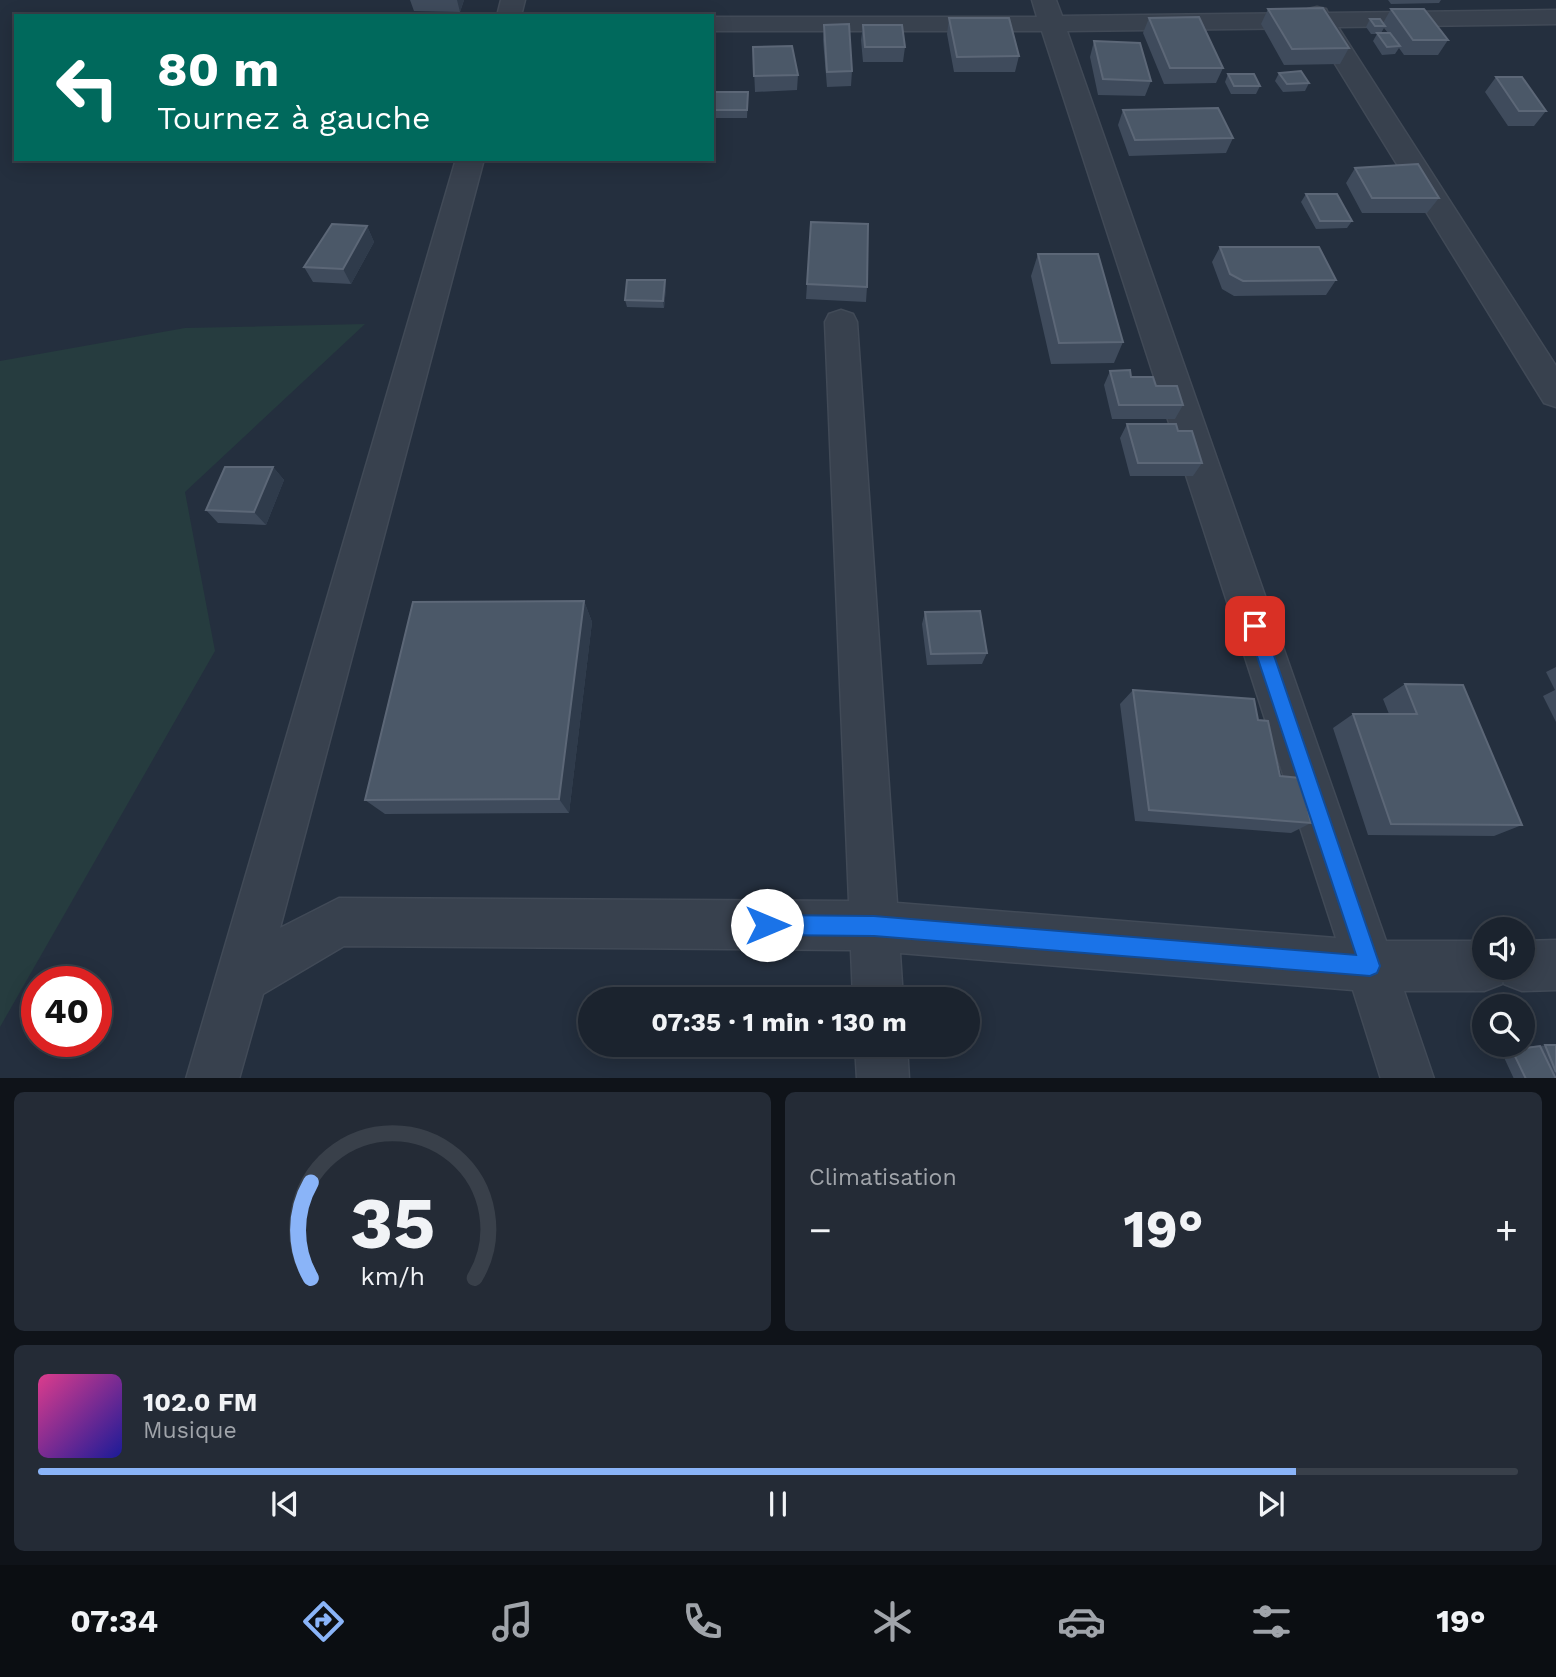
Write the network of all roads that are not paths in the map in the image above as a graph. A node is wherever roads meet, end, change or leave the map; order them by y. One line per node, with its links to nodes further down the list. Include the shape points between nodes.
1 (1315, 10): 2 (street); 3 (street); 7 (street)
2 (1049, 12): 4 (street); 10 (street)
3 (1556, 18)
4 (714, 24)
5 (469, 161): 13 (street)
6 (841, 322): 8 (street)
7 (1556, 394)
8 (874, 926): 10 (street); 13 (street, via 339,922); 14 (street)
9 (1556, 965): 12 (street)
10 (1370, 966): 11 (street); 18 (street)
11 (1472, 966)
12 (1535, 966)
13 (242, 978): 16 (street)
14 (877, 987)
15 (882, 1057): 17 (street)
16 (212, 1078)
17 (883, 1078)
18 (1408, 1078)

